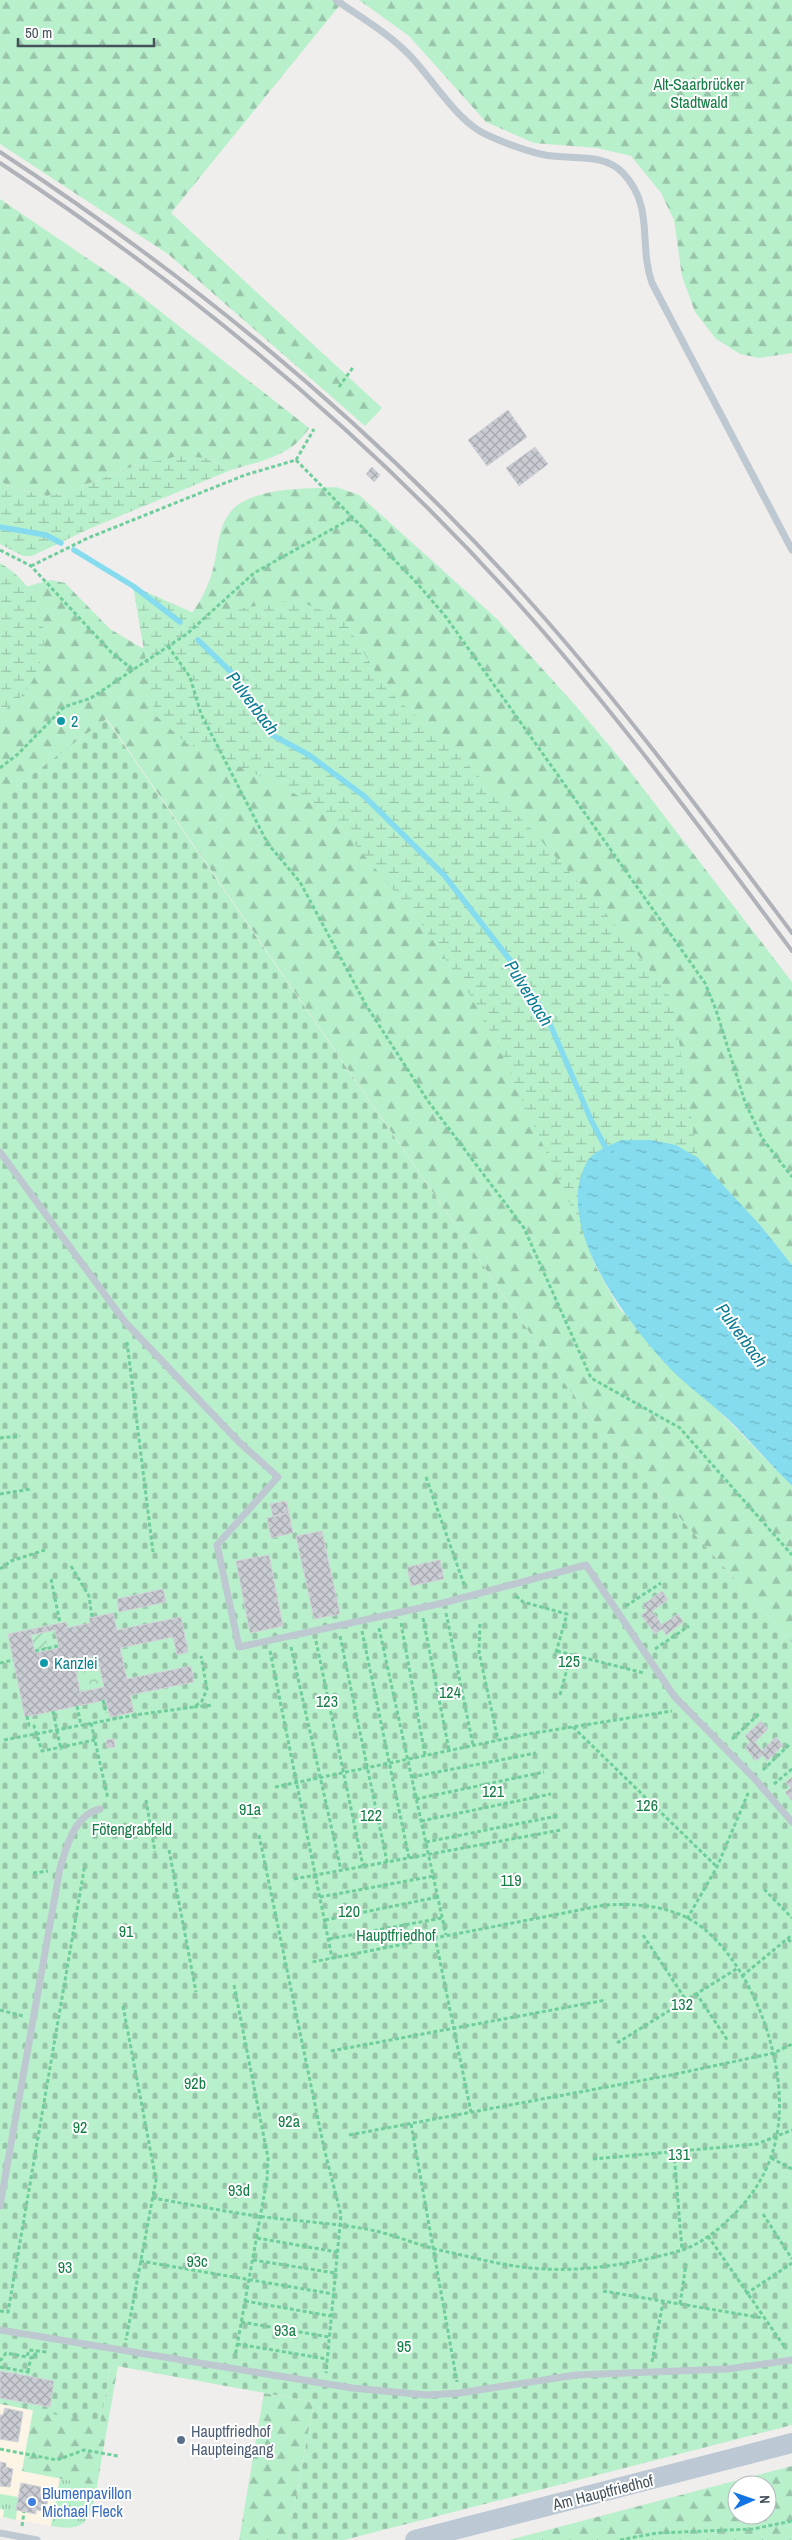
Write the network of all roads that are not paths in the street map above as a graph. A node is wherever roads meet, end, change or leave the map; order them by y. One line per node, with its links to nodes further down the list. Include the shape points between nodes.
1 (336, 0): 2 (lane, via 414,59 435,88 485,134 545,155 609,162 634,186 644,208 645,254 652,283)
2 (792, 550)
3 (0, 1152): 5 (lane, via 125,1322 239,1442 278,1477 216,1545 239,1647 443,1603 586,1565 686,1709)
4 (100, 1809): 6 (lane, via 83,1816 76,1826 60,1868)
5 (792, 1822)
6 (0, 2206)
7 (0, 2330): 8 (lane, via 233,2370 401,2394 460,2393 576,2375 728,2369)
8 (792, 2360)
9 (792, 2443): 12 (main road, Am Hauptfriedhof)
10 (0, 2533): 11 (lane)
11 (37, 2540)
12 (415, 2540)

